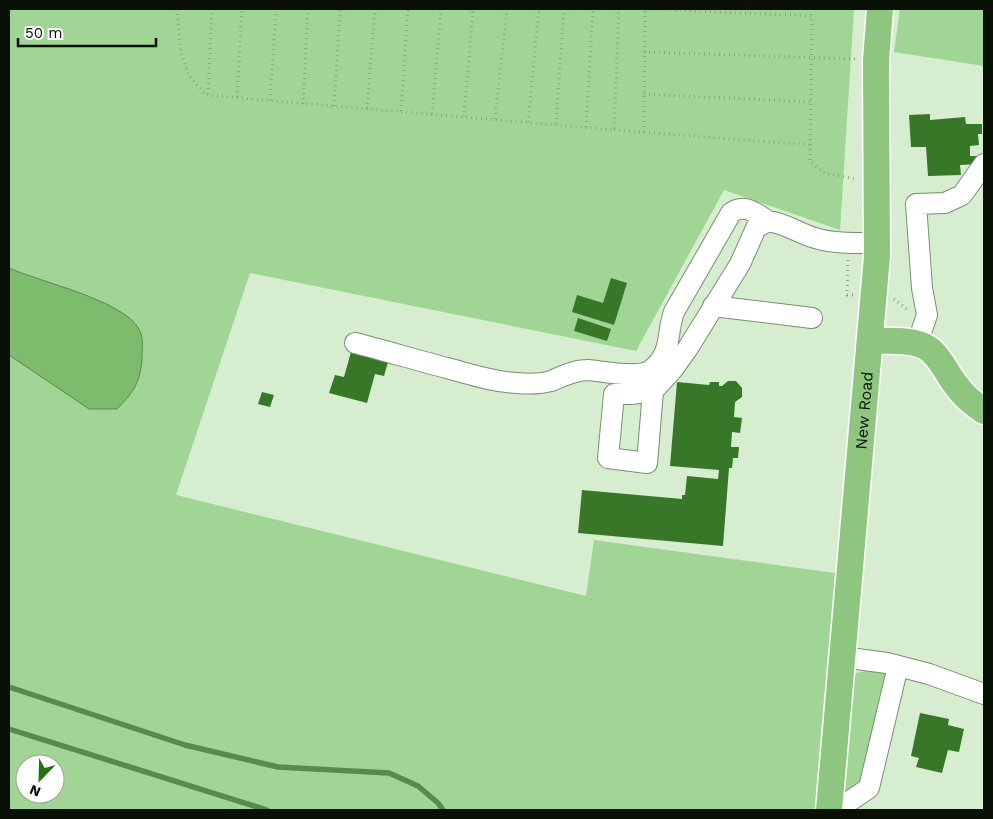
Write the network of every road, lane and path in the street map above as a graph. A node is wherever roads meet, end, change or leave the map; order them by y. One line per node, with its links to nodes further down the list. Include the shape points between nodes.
1 (177, 9): 23 (path, via 181,53 189,76)
2 (212, 9): 23 (path)
3 (242, 9): 25 (path)
4 (276, 9): 26 (path)
5 (308, 9): 28 (path)
6 (340, 9): 29 (path)
7 (375, 9): 30 (path)
8 (408, 9): 31 (path)
9 (441, 9): 32 (path)
10 (473, 9): 33 (path)
11 (507, 9): 34 (path)
12 (539, 9): 35 (path)
13 (564, 9): 36 (path)
14 (593, 9): 37 (path)
15 (619, 9): 38 (path)
16 (645, 9): 19 (path); 20 (path)
17 (812, 9): 19 (path)
18 (880, 9): 22 (main road, New Road)
19 (812, 16): 21 (path)
20 (644, 52): 21 (path); 24 (path)
21 (811, 56): 22 (path); 27 (path)
22 (876, 60): 42 (main road, New Road)
23 (208, 94): 25 (path)
24 (644, 94): 27 (path); 39 (path)
25 (237, 97): 26 (path)
26 (270, 100): 28 (path)
27 (810, 102): 40 (path)
28 (303, 104): 29 (path)
29 (334, 106): 30 (path)
30 (367, 109): 31 (path)
31 (400, 110): 32 (path)
32 (432, 114): 33 (path)
33 (464, 117): 34 (path)
34 (495, 119): 35 (path)
35 (528, 122): 36 (path)
36 (556, 124): 37 (path)
37 (586, 127): 38 (path)
38 (614, 130): 39 (path)
39 (644, 132): 40 (path)
40 (810, 145): 42 (path, via 810,162 825,173)
41 (984, 164): 51 (lane, via 962,195 945,203 916,204 927,315)
42 (877, 185): 45 (main road, New Road)
43 (768, 221): 44 (lane, via 780,222 816,238); 47 (lane, via 756,228 740,264); 50 (lane, via 743,208 731,213 674,312 662,360 650,371 587,370 543,383 517,384 491,380)
44 (848, 243): 45 (lane); 46 (path, via 848,295)
45 (877, 243): 49 (main road, New Road)
46 (854, 295)
47 (713, 306): 48 (lane); 52 (lane, via 680,360)
48 (812, 318)
49 (870, 341): 51 (main road); 54 (main road, New Road)
50 (355, 343)
51 (917, 344): 53 (main road, via 937,357 957,386)
52 (653, 390)
53 (984, 411)
54 (842, 657): 55 (lane); 57 (main road, New Road)
55 (898, 666): 56 (lane); 57 (lane, via 868,788 847,802)
56 (984, 694)
57 (829, 804)

